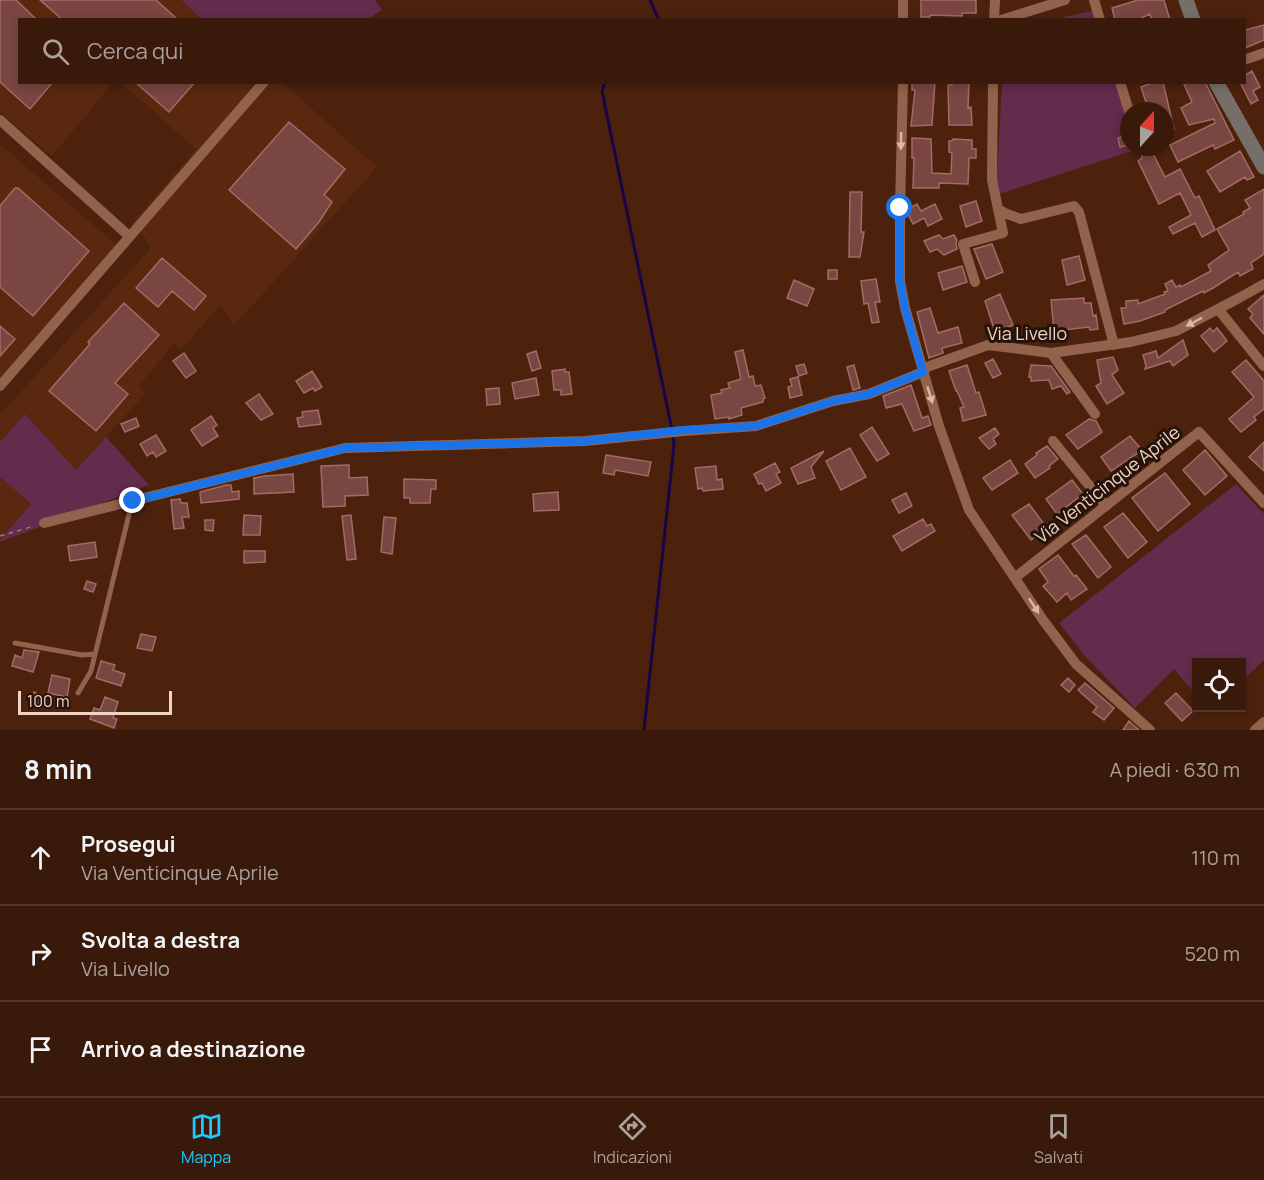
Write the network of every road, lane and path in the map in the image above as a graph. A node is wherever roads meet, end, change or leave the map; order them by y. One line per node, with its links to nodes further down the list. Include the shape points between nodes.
1 (903, 0): 6 (street)
2 (995, 0): 7 (street)
3 (1065, 0): 8 (street)
4 (1094, 0): 9 (street)
5 (1186, 0): 10 (street)
6 (903, 18)
7 (994, 18)
8 (1007, 18)
9 (1099, 18)
10 (1192, 18)
11 (1264, 53): 12 (street)
12 (1246, 60)
13 (262, 84): 22 (street)
14 (903, 84): 29 (street, one-way to 29, via 900,281)
15 (993, 84): 21 (street, via 992,180)
16 (1121, 84): 18 (street)
17 (1217, 84): 20 (street)
18 (1126, 102)
19 (0, 120): 22 (street)
20 (1264, 167)
21 (998, 208): 23 (street, via 1003,232 963,244); 26 (street, via 1021,219 1074,206 1079,212)
22 (129, 236): 30 (street)
23 (975, 282)
24 (1264, 284): 25 (street, Via Livello)
25 (1218, 309): 26 (street, Via Livello, one-way to 26, via 1176,331); 28 (street)
26 (1113, 345): 27 (street, Via Livello)
27 (1051, 353): 29 (street, Via Livello, via 988,345 927,367); 31 (street)
28 (1264, 366)
29 (923, 372): 33 (street, Via Livello, via 869,394 833,401 756,426 585,441 345,448); 38 (street, one-way to 38, via 969,510)
30 (0, 386)
31 (1095, 414)
32 (1053, 441): 35 (street)
33 (133, 501): 36 (street, Via Livello); 40 (lane)
34 (1264, 503): 35 (street, Via Venticinque Aprile, via 1199,432)
35 (1106, 506): 38 (street, Via Venticinque Aprile)
36 (44, 523): 37 (path)
37 (0, 536)
38 (1016, 577): 43 (street, one-way to 43, via 1076,664)
39 (15, 644): 40 (lane)
40 (95, 654): 41 (lane, via 91,671)
41 (78, 693)
42 (1264, 722): 44 (street)
43 (1150, 730)
44 (1256, 730)

